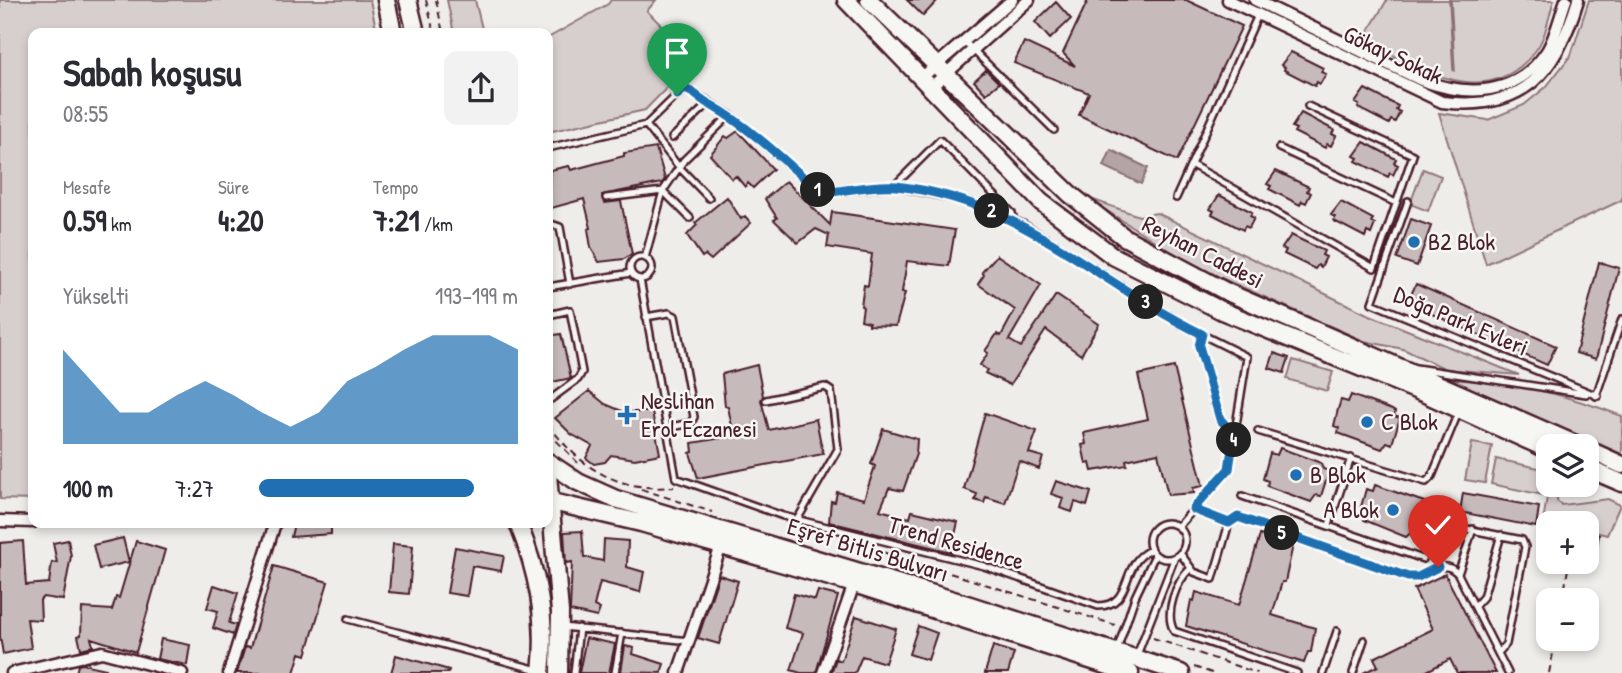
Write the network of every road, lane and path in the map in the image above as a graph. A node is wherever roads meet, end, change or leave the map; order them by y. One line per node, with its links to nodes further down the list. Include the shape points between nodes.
1 (386, 0): 14 (main road)
2 (408, 0): 15 (main road)
3 (426, 0): 16 (path)
4 (436, 0): 17 (path)
5 (846, 0): 21 (main road, Reyhan Caddesi)
6 (869, 0): 20 (main road, Reyhan Caddesi)
7 (1012, 0): 18 (street)
8 (1028, 0): 19 (street)
9 (1228, 0): 13 (street, Gökay Sokak)
10 (1566, 0): 12 (street, Gökay Sokak, via 1551,43 1532,67 1508,85 1470,92 1421,80)
11 (1578, 0): 13 (street, Gökay Sokak, via 1561,49 1536,81 1485,104 1442,102)
12 (1259, 2): 13 (street)
13 (1258, 15): 30 (lane)
14 (392, 28)
15 (415, 28)
16 (433, 28)
17 (442, 28)
18 (964, 41): 19 (lane); 20 (street)
19 (972, 50): 20 (street); 26 (lane)
20 (941, 69): 21 (street); 51 (main road, Reyhan Caddesi, via 1070,194 1124,237 1227,292)
21 (925, 83): 55 (main road, Reyhan Caddesi, via 1041,202 1113,256 1222,311)
22 (708, 104): 24 (lane); 25 (lane, via 684,89); 27 (lane)
23 (1308, 106): 38 (lane, via 1413,155)
24 (730, 115): 31 (lane); 32 (lane, via 821,193)
25 (646, 125): 28 (lane); 31 (lane)
26 (1054, 130)
27 (673, 138)
28 (553, 147)
29 (1279, 148): 38 (lane)
30 (1192, 165): 36 (lane); 38 (lane, via 1374,268)
31 (678, 167): 33 (lane); 35 (lane)
32 (894, 186): 40 (lane, via 970,202); 40 (lane, via 940,140)
33 (663, 191): 34 (lane); 39 (lane); 42 (lane)
34 (606, 198)
35 (709, 198)
36 (1176, 198)
37 (1408, 201): 52 (lane, Doğa Park Evleri, via 1372,303)
38 (1396, 203)
39 (690, 218)
40 (1014, 220): 50 (lane)
41 (553, 225): 45 (lane, via 559,227)
42 (645, 257): 43 (lane, via 632,261); 44 (lane, via 652,271)
43 (631, 273): 44 (lane); 45 (lane)
44 (640, 279): 48 (lane, Trend Residence)
45 (570, 284): 46 (lane)
46 (553, 286)
47 (553, 314): 53 (lane, via 570,310 582,372)
48 (646, 317): 56 (lane, Trend Residence); 56 (lane, via 675,316 692,405 692,422)
49 (1622, 319): 52 (lane)
50 (1202, 334): 60 (lane, via 1199,346 1220,419); 60 (lane, via 1247,357)
51 (1399, 366): 52 (lane, Doğa Park Evleri); 55 (main road, Reyhan Caddesi)
52 (1598, 396)
53 (553, 398)
54 (766, 400): 72 (lane, via 825,387 831,391 838,449)
55 (1462, 403): 59 (main road, Reyhan Caddesi); 61 (main road, Reyhan Caddesi); 63 (lane, via 1430,481)
56 (666, 428): 72 (lane, Trend Residence, via 676,478)
57 (553, 430): 68 (path, via 595,471 647,490)
58 (1258, 431): 63 (lane)
59 (1547, 434)
60 (1234, 435): 71 (lane, via 1229,469)
61 (1536, 443)
62 (1599, 454): 65 (main road)
63 (1351, 458): 76 (lane)
64 (553, 465): 104 (main road, Eşref Bitlis Bulvarı, via 616,499)
65 (1622, 465)
66 (1599, 472): 67 (main road)
67 (1622, 483)
68 (675, 487)
69 (1242, 496): 76 (lane)
70 (553, 502): 83 (main road, Eşref Bitlis Bulvarı)
71 (1193, 509): 75 (lane); 77 (lane)
72 (797, 520): 85 (lane, Trend Residence, via 984,566 1098,606 1118,598 1134,561)
73 (0, 521): 74 (street)
74 (28, 522)
75 (1229, 523): 88 (lane, via 1238,517 1408,577); 89 (lane, via 1213,579)
76 (1329, 525): 87 (lane)
77 (1178, 527): 85 (lane, via 1158,525 1149,536); 86 (lane, via 1185,540)
78 (273, 528): 110 (street)
79 (520, 528): 94 (main road, via 534,564)
80 (551, 528): 95 (main road)
81 (1473, 529): 82 (lane); 88 (lane, via 1447,524); 90 (lane)
82 (1501, 535): 92 (lane, via 1483,597); 105 (lane, via 1520,538 1525,547 1506,644)
83 (721, 546): 91 (main road, Eşref Bitlis Bulvarı); 102 (street)
84 (870, 548): 97 (path)
85 (1153, 552): 86 (lane, via 1161,559); 97 (lane)
86 (1178, 555): 89 (lane); 100 (lane)
87 (1423, 559)
88 (1438, 567): 90 (lane, via 1447,565)
89 (1190, 569): 118 (lane, via 1182,576 1168,615 1174,631)
90 (1458, 574): 92 (lane)
91 (853, 584): 106 (main road, Eşref Bitlis Bulvarı); 115 (street)
92 (1475, 606): 105 (lane)
93 (348, 619): 107 (lane)
94 (543, 625): 95 (lane); 107 (main road)
95 (560, 626): 96 (lane); 111 (main road)
96 (579, 628): 99 (lane); 112 (lane)
97 (1125, 628): 104 (lane)
98 (1337, 631): 119 (lane)
99 (622, 633): 102 (lane); 113 (lane)
100 (1144, 635): 106 (lane); 117 (path)
101 (1364, 640): 120 (lane)
102 (689, 641): 114 (street)
103 (1554, 651): 122 (path)
104 (1116, 652): 106 (main road, Eşref Bitlis Bulvarı)
105 (1498, 653): 121 (lane)
106 (1133, 666): 116 (main road, Eşref Bitlis Bulvarı)
107 (541, 672)
108 (12, 673): 109 (street, via 102,652)
109 (182, 673)
110 (229, 673)
111 (559, 673)
112 (574, 673)
113 (615, 673)
114 (678, 673)
115 (823, 673)
116 (1181, 673)
117 (1257, 673)
118 (1297, 673)
119 (1323, 673)
120 (1353, 673)
121 (1508, 673)
122 (1549, 673)

